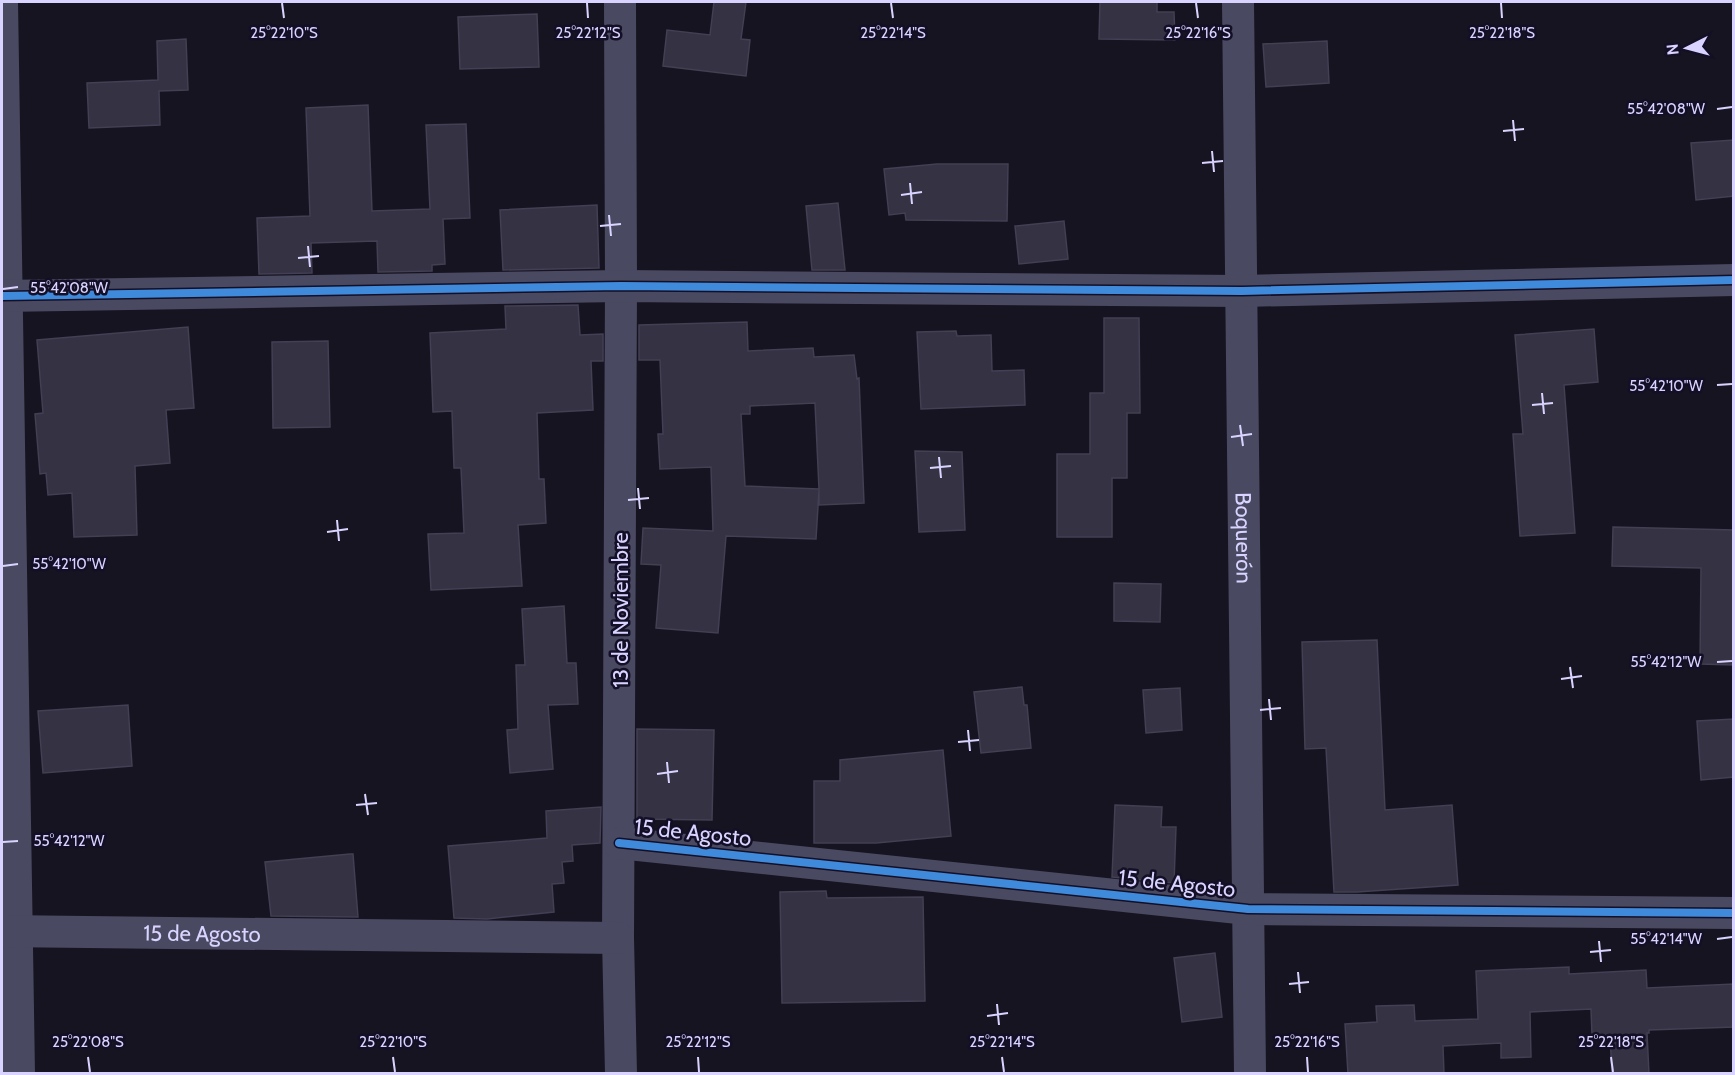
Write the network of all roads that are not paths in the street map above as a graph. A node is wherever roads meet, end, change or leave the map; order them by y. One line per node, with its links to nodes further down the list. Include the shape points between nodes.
1 (2, 2): 7 (street)
2 (620, 2): 5 (street, 13 de Noviembre)
3 (1238, 2): 6 (street, Boquerón)
4 (1734, 280): 6 (street)
5 (621, 286): 6 (street); 7 (street); 8 (street, 13 de Noviembre)
6 (1242, 291): 9 (street, Boquerón)
7 (4, 296): 11 (street)
8 (619, 843): 9 (street, 15 de Agosto); 12 (street, 13 de Noviembre)
9 (1248, 909): 10 (street, 15 de Agosto); 15 (street, Boquerón)
10 (1734, 913)
11 (9, 931): 12 (street, 15 de Agosto); 13 (street)
12 (618, 938): 14 (street, 13 de Noviembre)
13 (19, 1074)
14 (621, 1074)
15 (1250, 1074)

